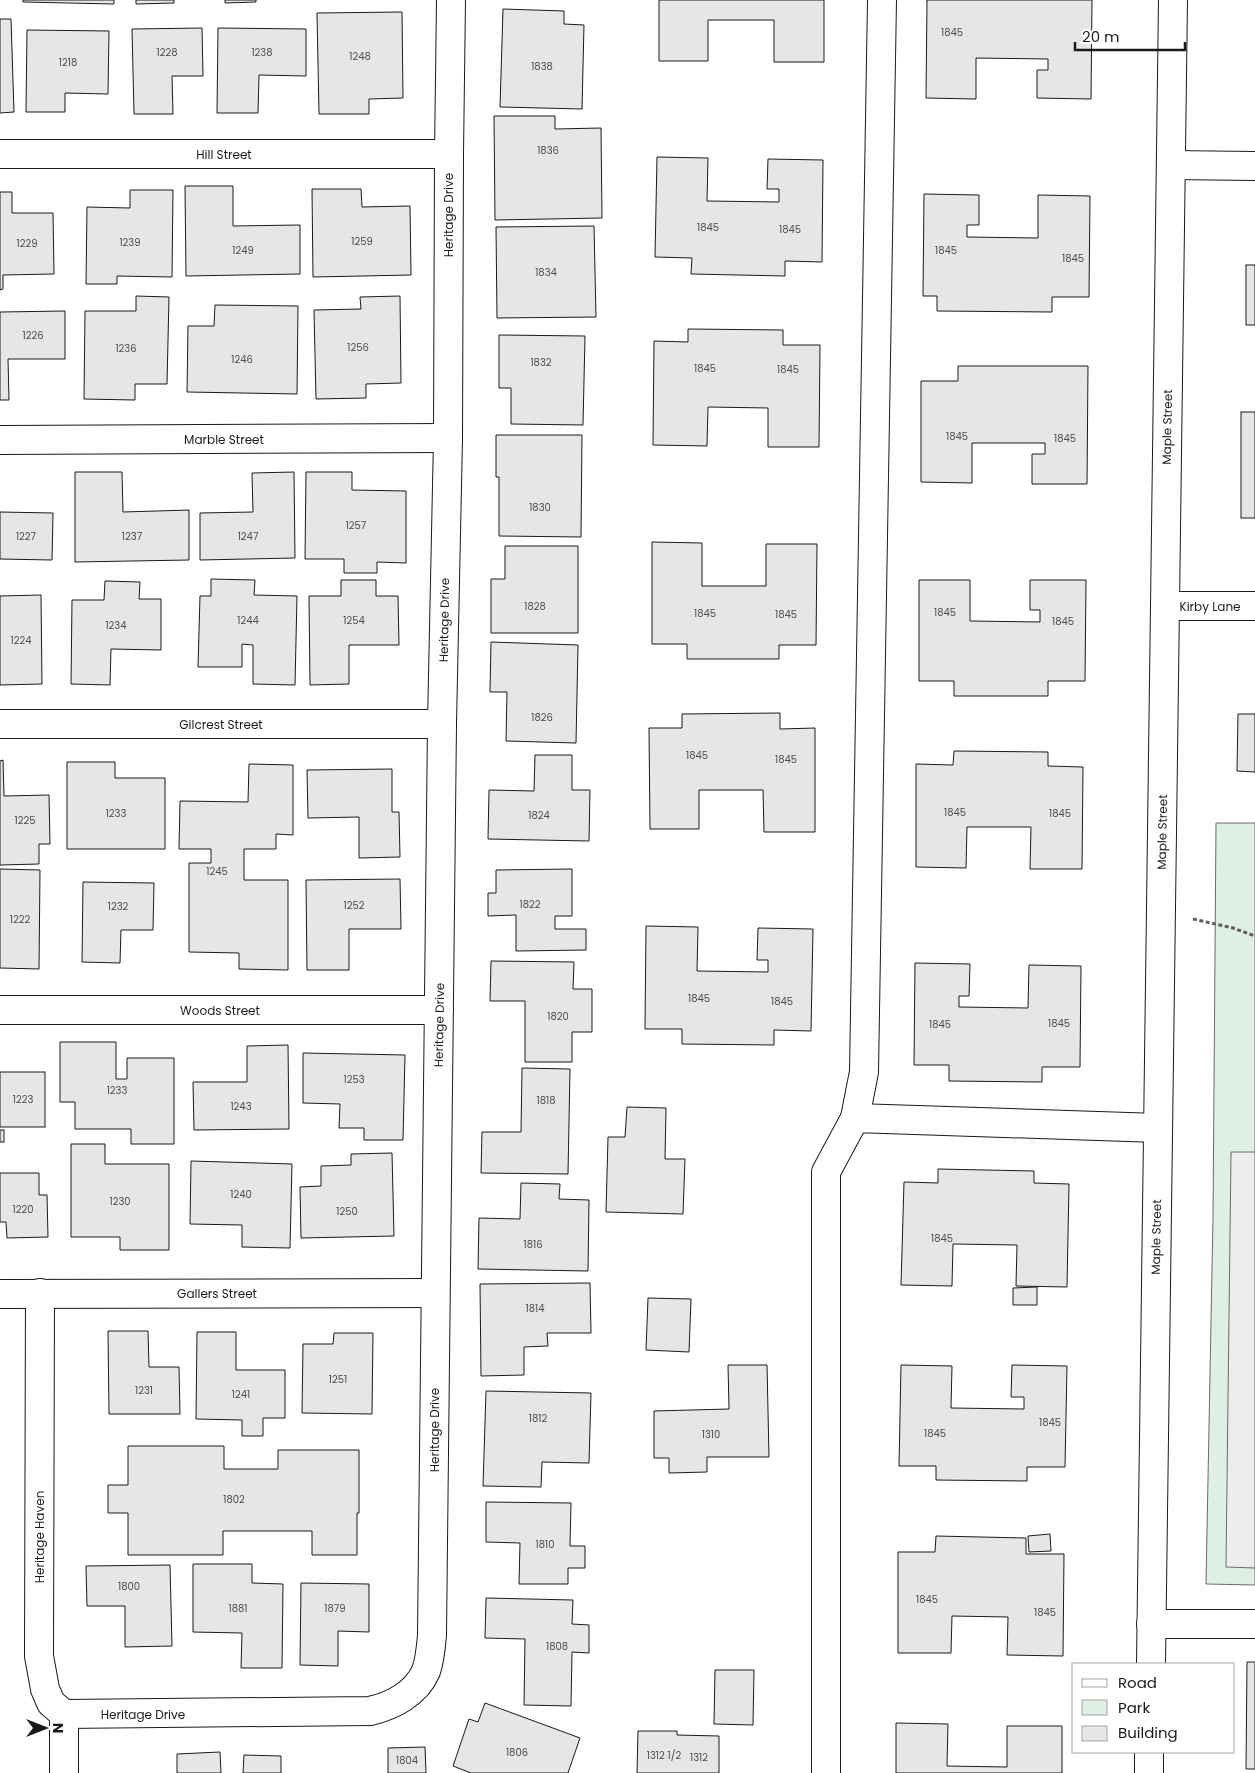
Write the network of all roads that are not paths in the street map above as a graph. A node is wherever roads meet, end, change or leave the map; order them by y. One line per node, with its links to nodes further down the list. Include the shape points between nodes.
1 (451, 0): 5 (street, Heritage Drive)
2 (882, 0): 16 (street, via 864,1072)
3 (1173, 0): 6 (street, Maple Street)
4 (0, 154): 5 (street, Hill Street)
5 (448, 154): 8 (street, Heritage Drive)
6 (1171, 165): 7 (street); 10 (street, Maple Street)
7 (1255, 166)
8 (448, 438): 9 (street, Marble Street); 13 (street, Heritage Drive)
9 (0, 440)
10 (1165, 606): 11 (street, Kirby Lane); 17 (street, Maple Street)
11 (1255, 606)
12 (0, 724): 13 (street, Gilcrest Street)
13 (442, 724): 15 (street, Heritage Drive)
14 (0, 1010): 15 (street, Woods Street)
15 (439, 1010): 18 (street, Heritage Drive)
16 (855, 1118): 17 (street); 27 (street, via 826,1172)
17 (1158, 1128): 21 (street, Maple Street)
18 (434, 1293): 20 (street, Gallers Street); 24 (street, Heritage Drive, via 432,1635 425,1671 416,1686 402,1699 370,1711)
19 (0, 1294): 20 (street, Gallers Street)
20 (40, 1294): 24 (street, Heritage Haven, via 39,1656 51,1703)
21 (1151, 1624): 22 (street); 23 (street, Maple Street)
22 (1255, 1624)
23 (1151, 1663)
24 (64, 1714): 26 (street)
25 (1150, 1753): 28 (street)
26 (64, 1773)
27 (826, 1773)
28 (1149, 1773)

